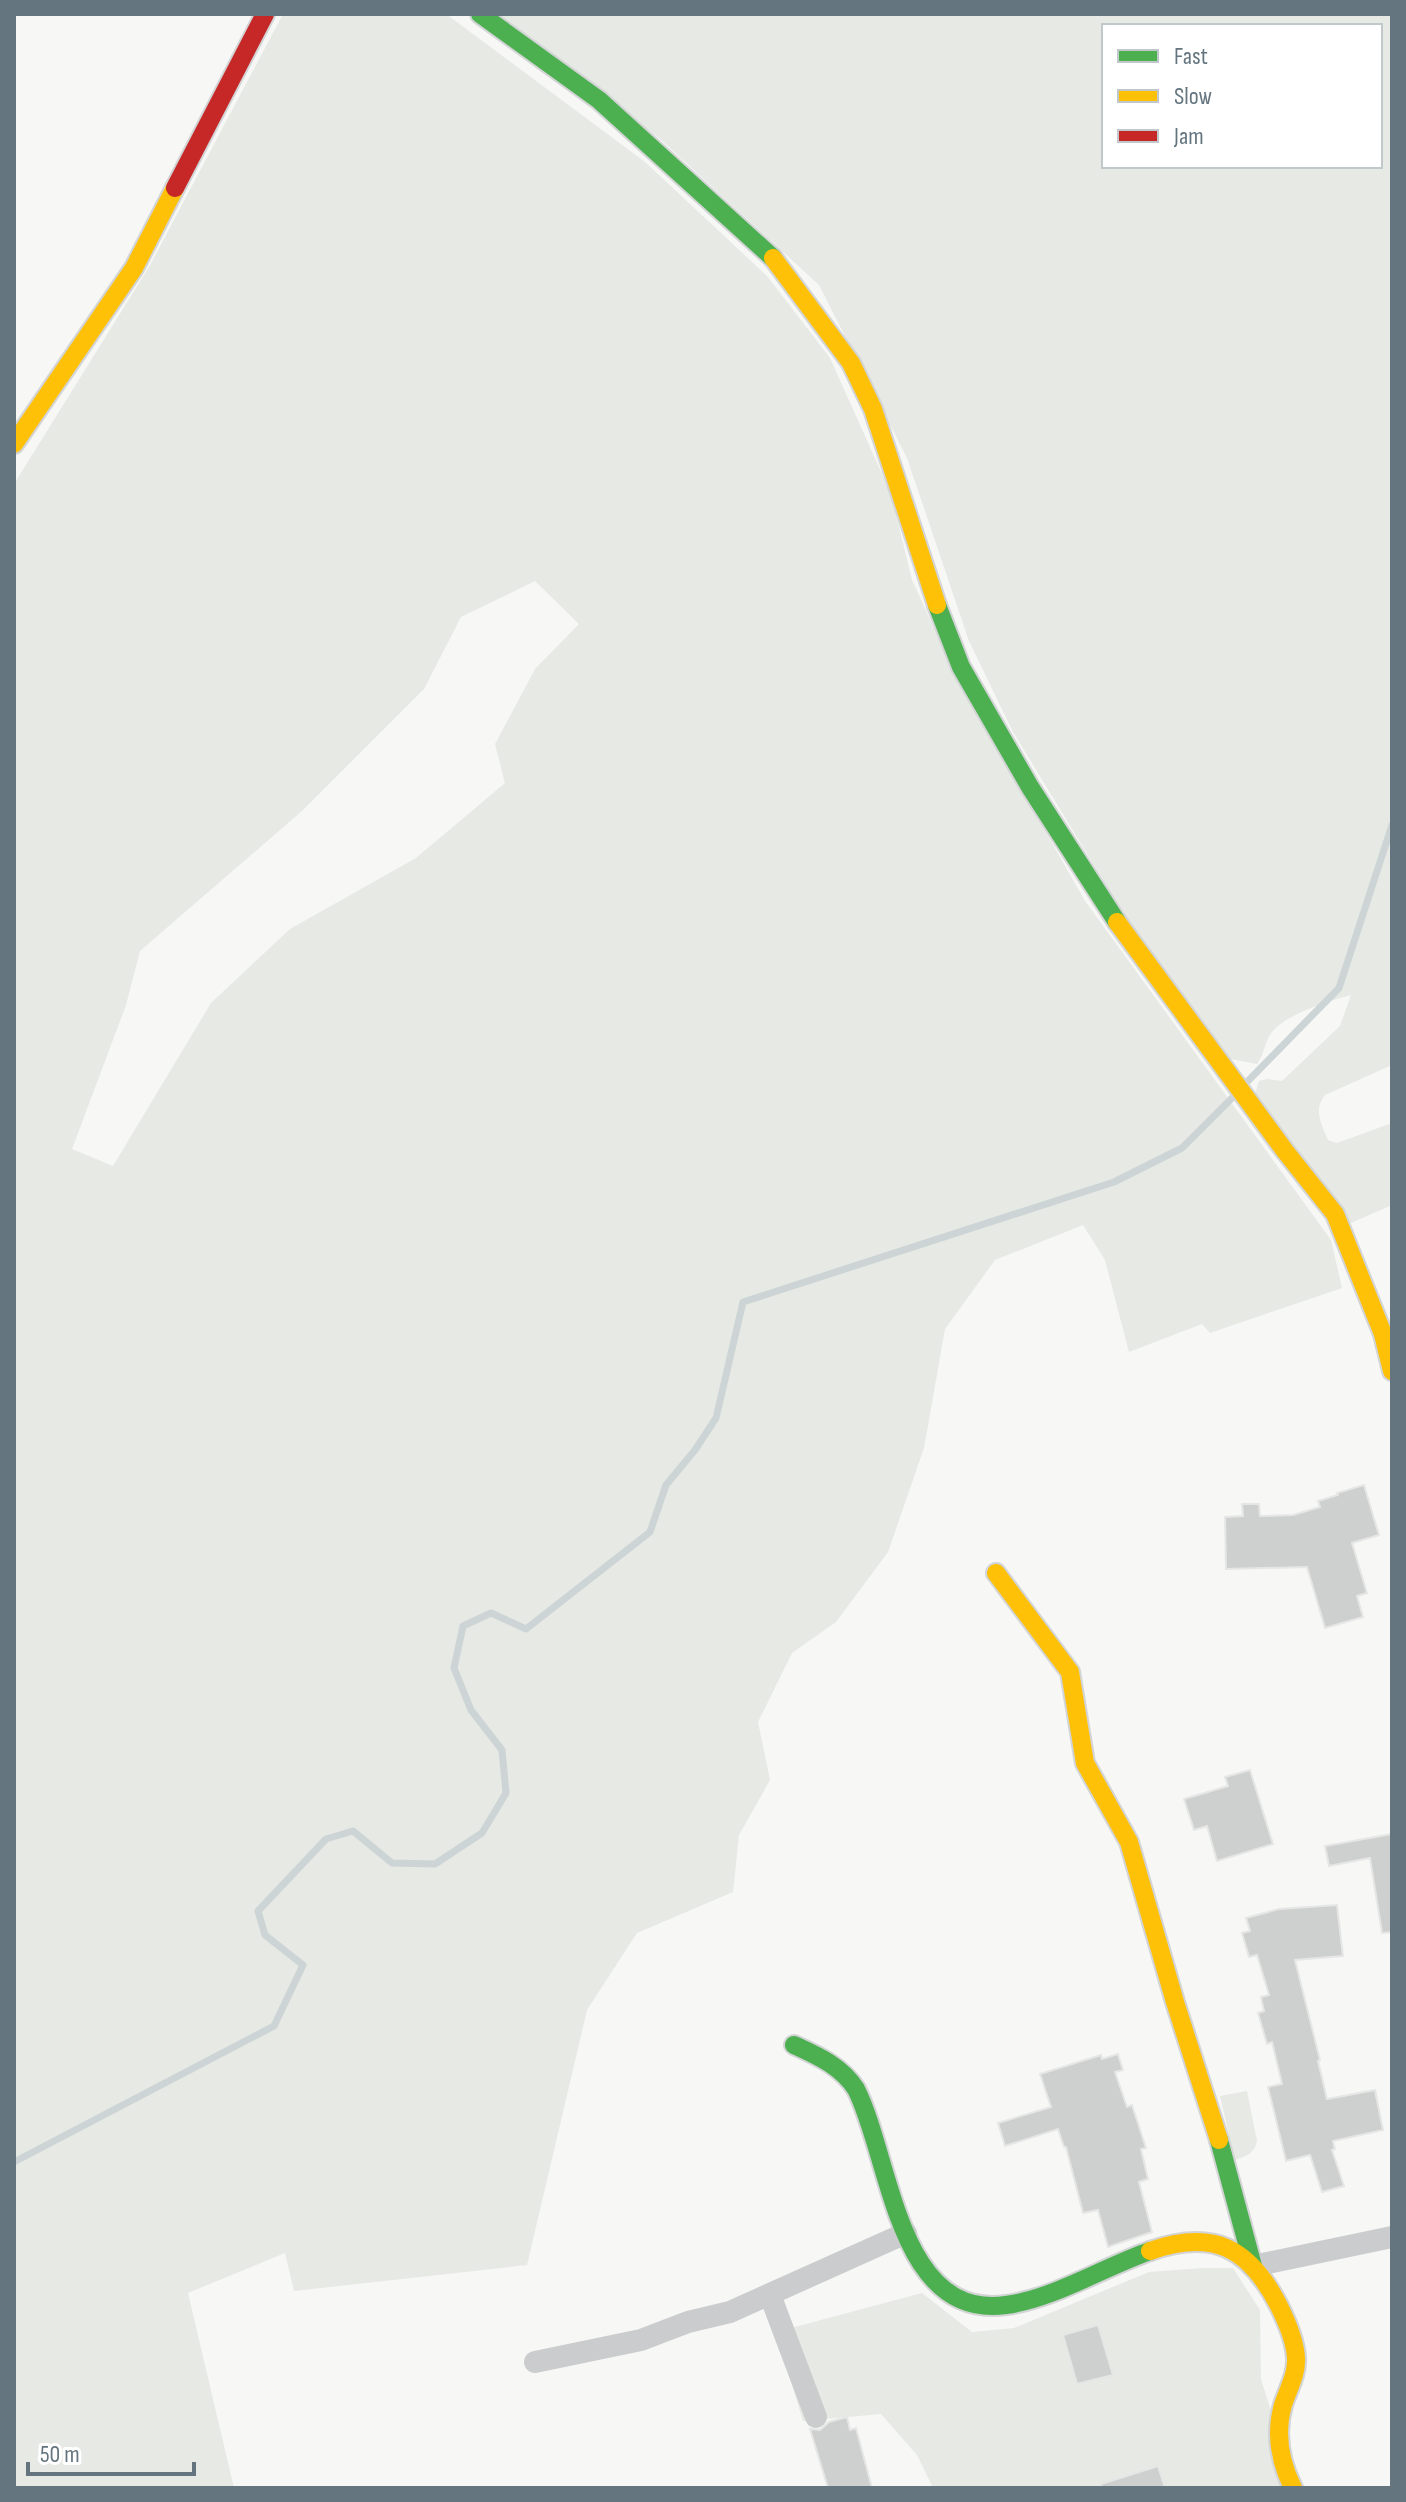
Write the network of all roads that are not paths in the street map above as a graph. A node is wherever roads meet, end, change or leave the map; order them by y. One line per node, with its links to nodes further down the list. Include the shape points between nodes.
1 (265, 14): 3 (street, via 134,268)
2 (480, 14): 4 (street, via 599,100 774,259 851,363 873,409 961,667 1108,910 1335,1214 1383,1334)
3 (14, 444)
4 (1392, 1371)
5 (996, 1573): 9 (street, via 1070,1672 1085,1763 1129,1842)
6 (794, 2045): 7 (street, via 826,2059 850,2080 871,2125)
7 (906, 2233): 9 (street, via 935,2282 962,2304 979,2308 1028,2298 1181,2241 1214,2241 1236,2250); 10 (street)
8 (1392, 2237): 9 (street)
9 (1253, 2266): 13 (street, via 1272,2290 1296,2357 1279,2434 1281,2459)
10 (770, 2295): 11 (street, via 641,2340); 12 (street)
11 (535, 2362)
12 (816, 2417)
13 (1293, 2488)

